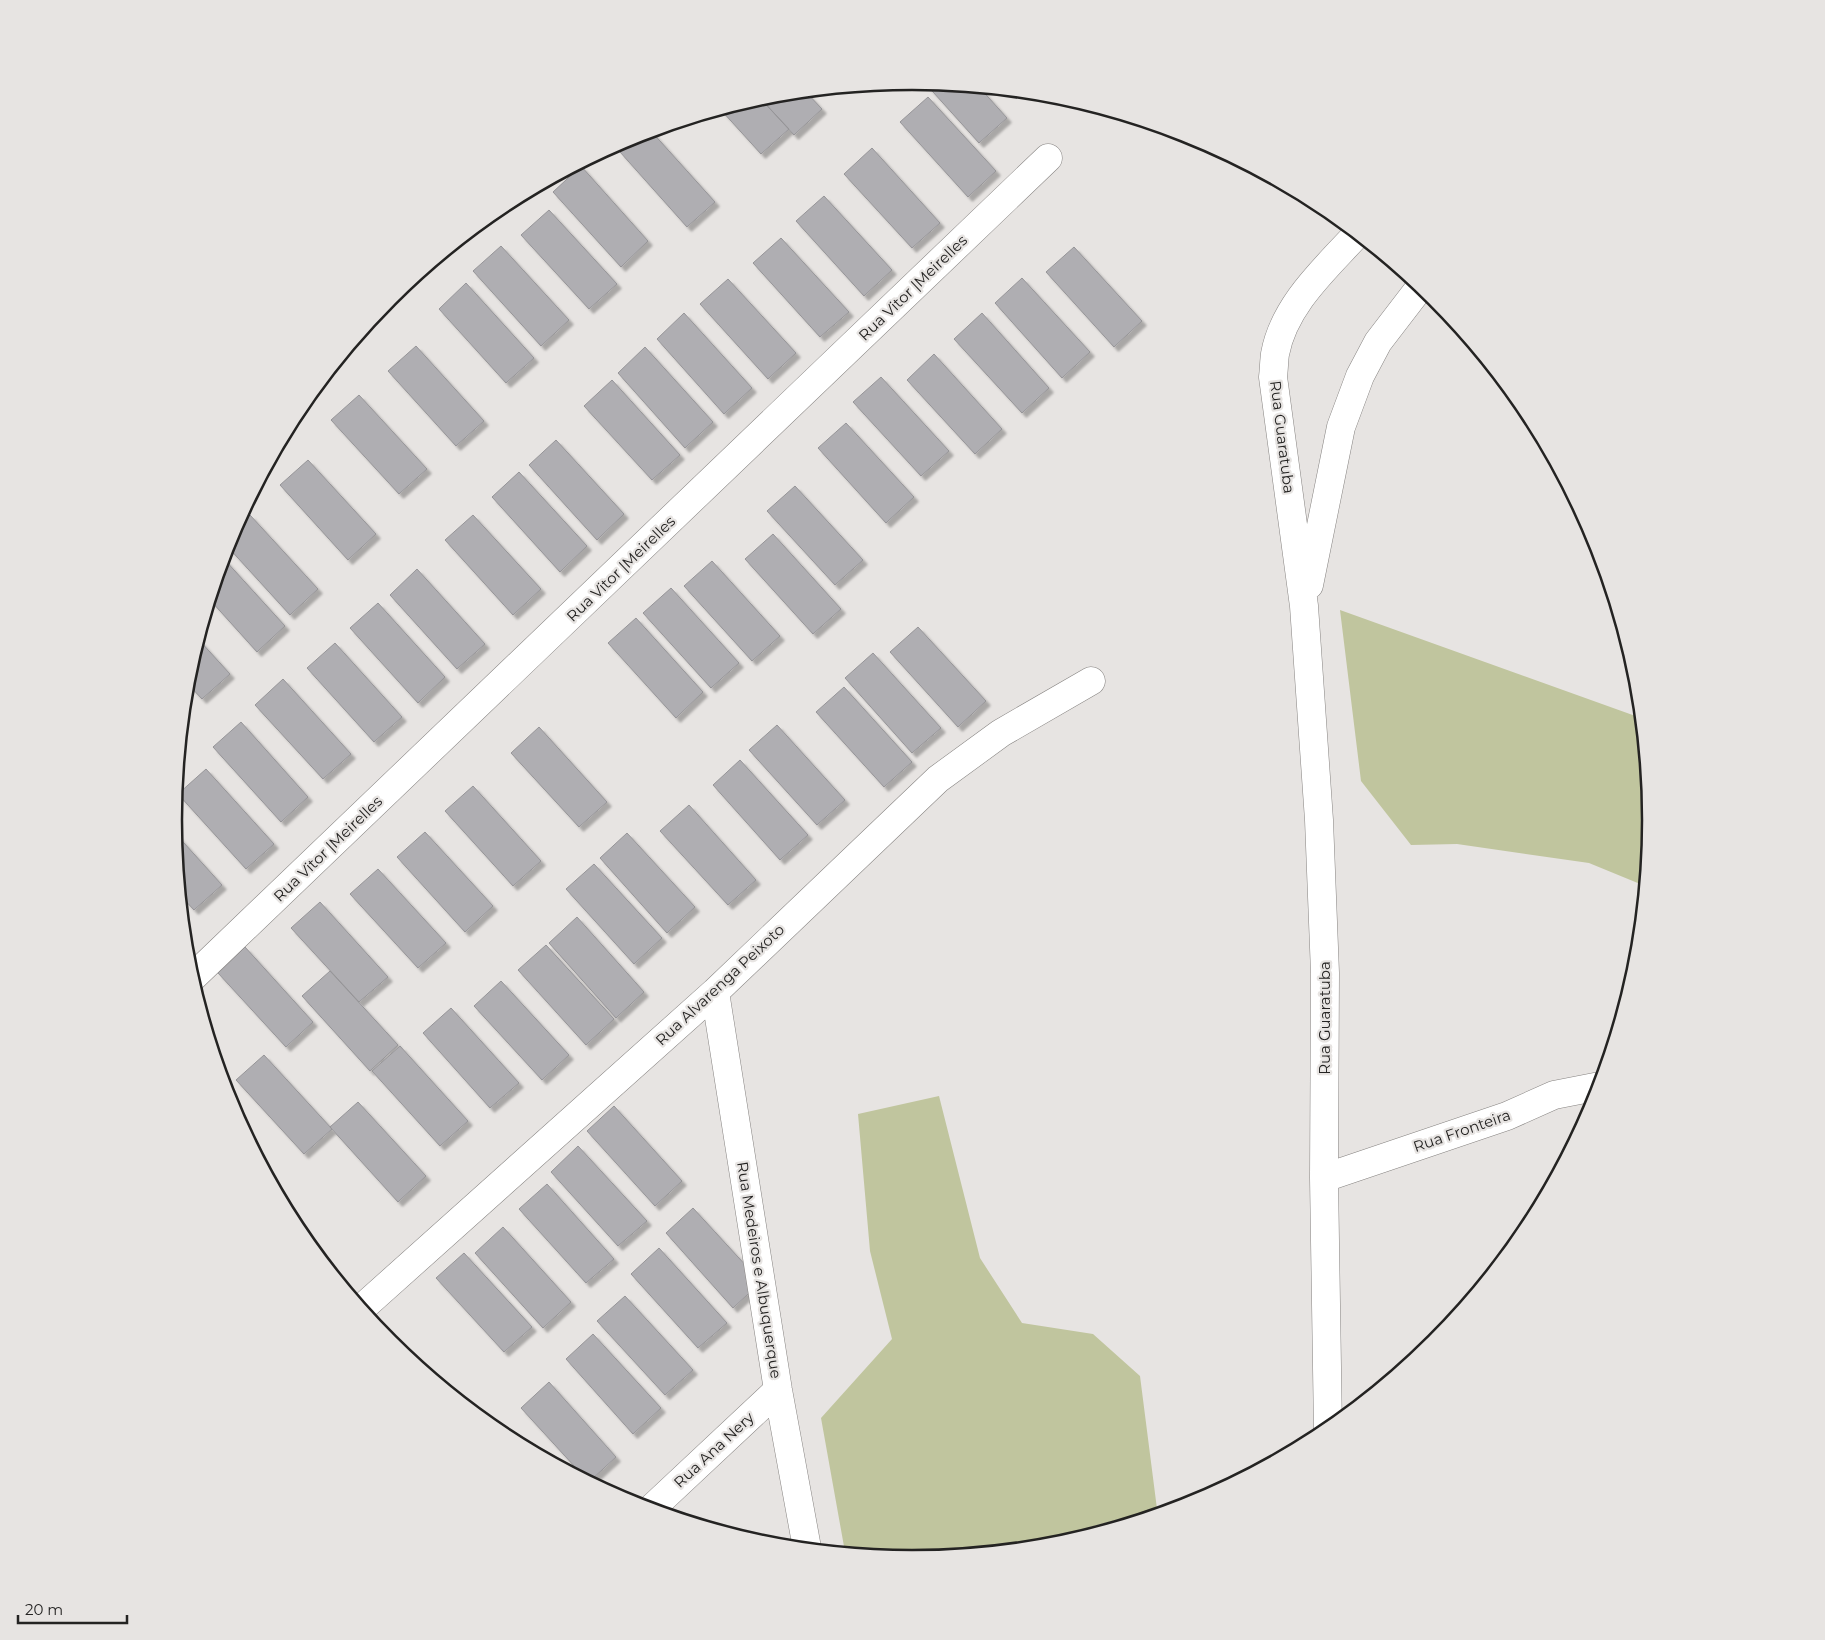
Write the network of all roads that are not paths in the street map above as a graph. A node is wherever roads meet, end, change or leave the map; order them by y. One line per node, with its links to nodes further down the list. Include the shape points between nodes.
1 (1048, 158): 6 (street, Rua Vitor |Meirelles)
2 (1353, 238): 4 (street, Rua Guaratuba, via 1302,295 1286,322 1276,353 1273,377)
3 (1416, 292): 4 (street, Rua Guaratuba, via 1378,342 1360,376 1341,426)
4 (1304, 606): 9 (street, Rua Guaratuba, via 1326,973)
5 (1092, 681): 7 (street, Rua Alvarenga Peixoto, via 1001,733 938,779)
6 (199, 971)
7 (715, 992): 10 (street, Rua Alvarenga Peixoto); 11 (street, Rua Medeiros e Albuquerque)
8 (1591, 1088): 9 (street, Rua Fronteira, via 1554,1095 1507,1116)
9 (1324, 1178): 12 (street, Rua Guaratuba)
10 (367, 1304)
11 (778, 1390): 13 (street, Rua Ana Nery); 14 (street, Rua Medeiros e Albuquerque)
12 (1328, 1420)
13 (657, 1503)
14 (806, 1542)

